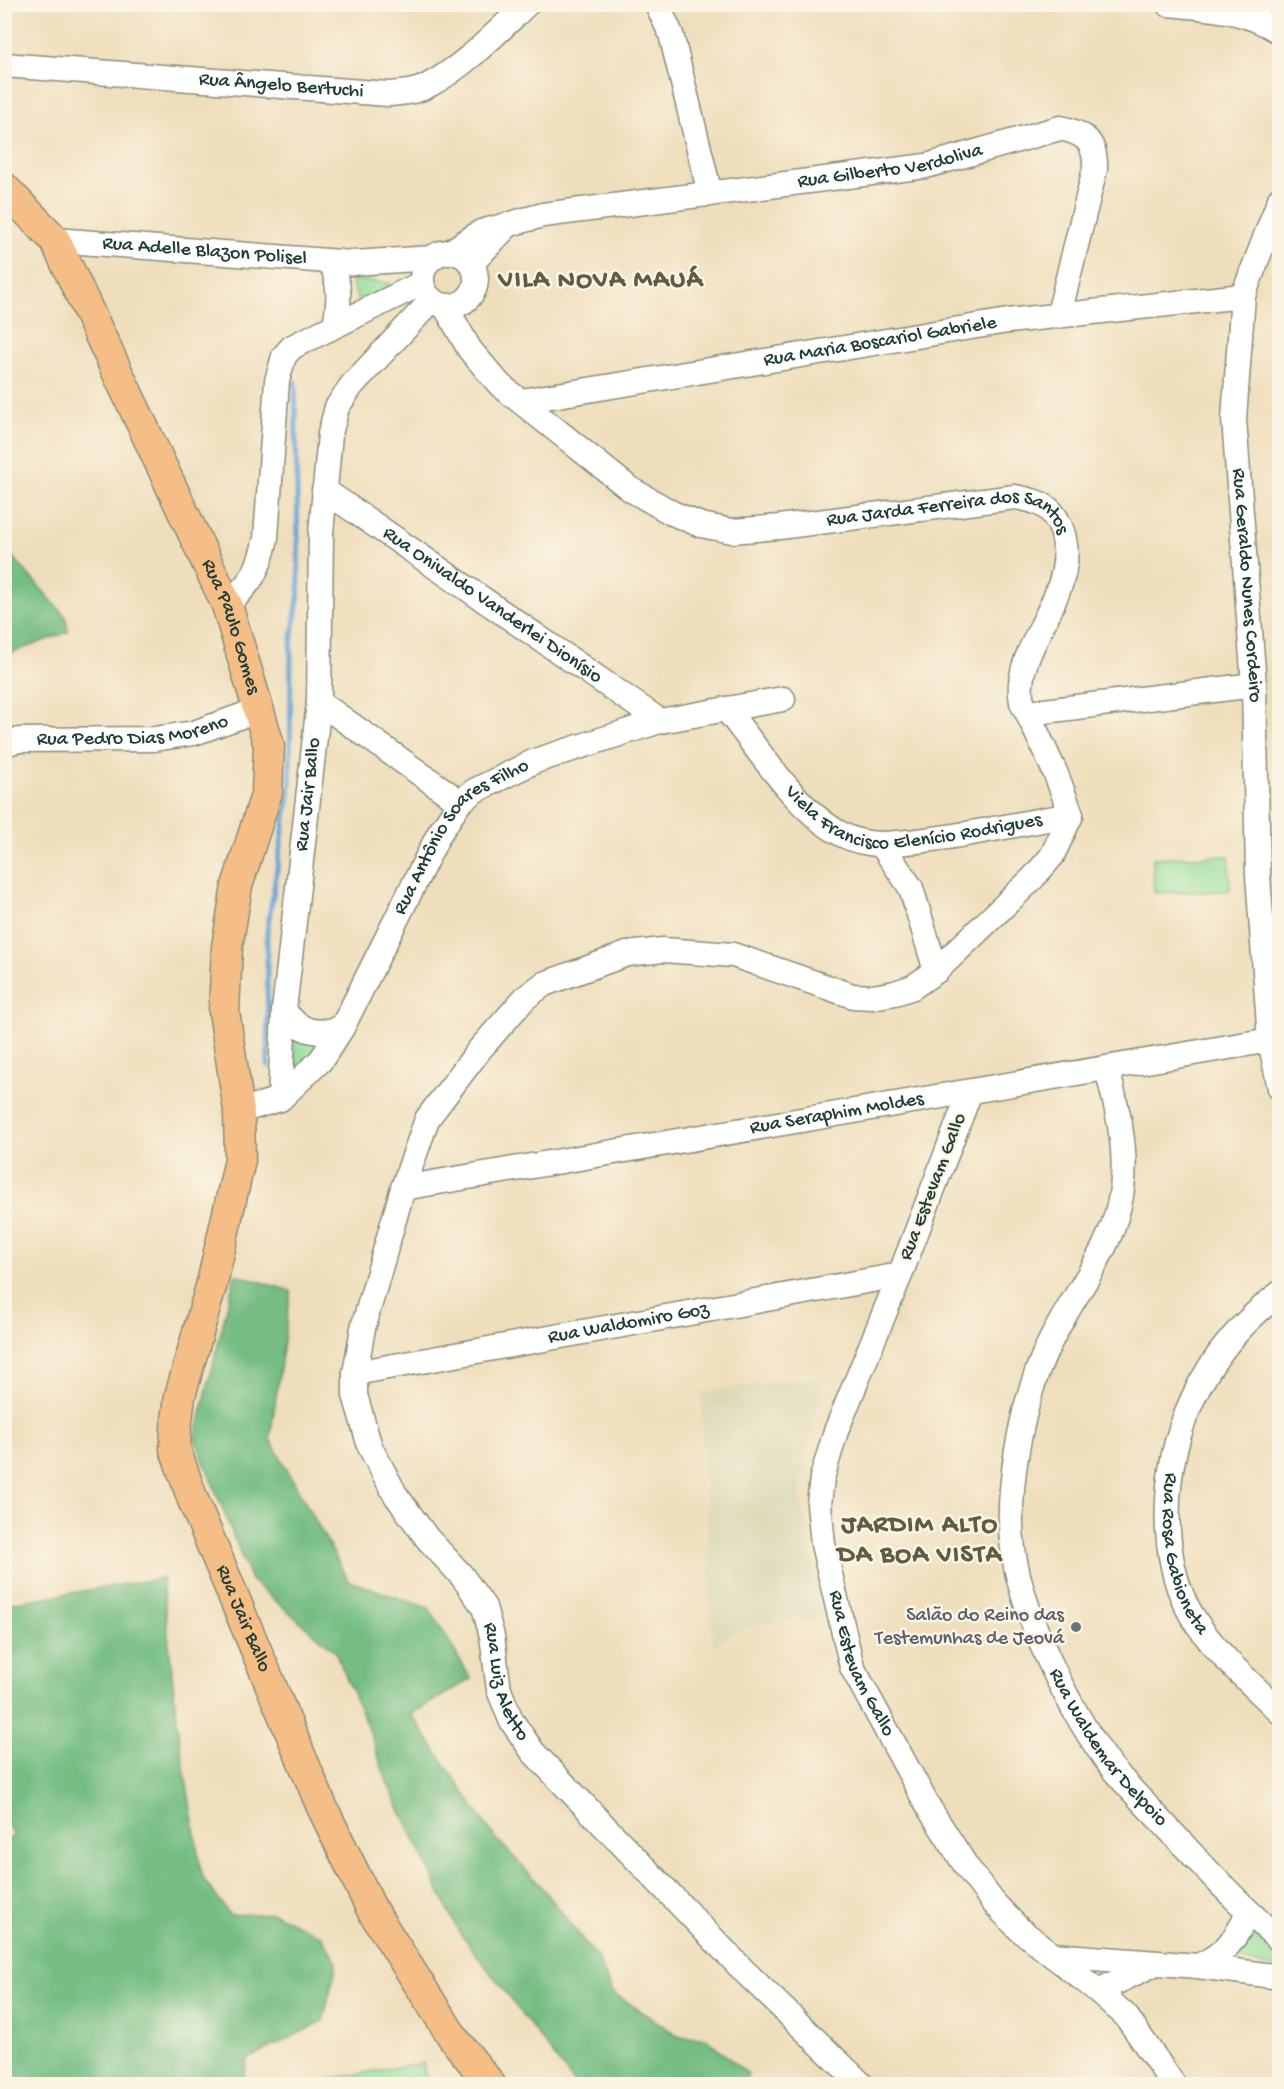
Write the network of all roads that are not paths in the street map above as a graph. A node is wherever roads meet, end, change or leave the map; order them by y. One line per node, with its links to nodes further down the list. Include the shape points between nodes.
1 (527, 4): 5 (street, Rua Ângelo Bertuchi, via 485,43 429,85 412,92 388,94)
2 (657, 4): 7 (street, via 671,33)
3 (1168, 4): 4 (street, via 1247,14)
4 (1280, 32)
5 (4, 64)
6 (4, 188): 10 (main road, Rua Paulo Gomes)
7 (710, 194): 9 (street, Rua Gilberto Verdoliva, via 543,215); 15 (street, Rua Gilberto Verdoliva, via 926,166 1060,128 1075,131 1087,139 1096,153 1095,169)
8 (1280, 199): 14 (street, Rua Geraldo Nunes Cordeiro)
9 (508, 225): 12 (street); 13 (street, Rua Gilberto Verdoliva, via 481,232)
10 (56, 240): 11 (street, Rua Adelle Blazon Polisel); 19 (main road, Rua Paulo Gomes)
11 (342, 263): 13 (street, Rua Adelle Blazon Polisel); 16 (street)
12 (471, 264): 13 (street, via 465,258); 13 (street, via 476,278 472,293)
13 (439, 282): 16 (street); 17 (street, Rua Jarda Ferreira dos Santos, via 470,350 500,385); 18 (street, Rua Jair Ballo, via 337,407)
14 (1243, 296): 15 (street, Rua Maria Boscariol Gabriele); 20 (street, Rua Geraldo Nunes Cordeiro, via 1234,419)
15 (1059, 314): 17 (street, Rua Maria Boscariol Gabriele)
16 (335, 324): 19 (street, via 292,347 284,356 277,381 261,563 249,585)
17 (521, 401): 25 (street, Rua Jarda Ferreira dos Santos, via 630,489 701,525 732,531 779,528 990,498 1015,497 1047,505 1057,517 1065,558 1061,586 1023,674 1022,703)
18 (324, 490): 22 (street, Rua Jair Ballo); 26 (street, Rua Onivaldo Vanderlei Dionísio)
19 (227, 606): 24 (main road, Rua Paulo Gomes)
20 (1254, 685): 25 (street); 34 (street, Rua Geraldo Nunes Cordeiro, via 1258,875)
21 (783, 699): 23 (street, Rua Antônio Soares Filho)
22 (319, 702): 28 (street); 32 (street, Rua Jair Ballo)
23 (726, 709): 26 (street, Rua Antônio Soares Filho); 30 (street, Viela Francisco Elenício Rodrigues, via 799,800 820,819 843,835)
24 (258, 710): 27 (street, Rua Pedro Dias Moreno, via 194,733 154,739 19,740); 39 (main road, Rua Paulo Gomes, via 269,745 267,792 237,886 227,947 225,1000)
25 (1028, 713): 29 (street, Rua Jarda Ferreira dos Santos)
26 (660, 721): 28 (street, Rua Antônio Soares Filho, via 535,761)
27 (4, 744)
28 (460, 802): 33 (street, Rua Antônio Soares Filho, via 439,834)
29 (1071, 815): 30 (street, Viela Francisco Elenício Rodrigues); 31 (street, via 1052,856)
30 (881, 844): 31 (street, via 911,888)
31 (936, 971): 40 (street, via 913,987 863,997 733,956 663,950 627,954 544,984 511,1013 427,1119)
32 (284, 1010): 33 (street, via 292,1022 322,1034); 38 (street, Rua Jair Ballo)
33 (342, 1028): 38 (street, Rua Antônio Soares Filho, via 321,1060)
34 (1270, 1040): 35 (street, Rua Seraphim Moldes); 36 (street, Rua Geraldo Nunes Cordeiro)
35 (1107, 1069): 37 (street, Rua Seraphim Moldes); 45 (street, Rua Waldemar Delpoio, via 1125,1148 1119,1211 1104,1248 1044,1354 1029,1397 1013,1481 1013,1551 1035,1629 1048,1658 1113,1768)
36 (1280, 1088)
37 (970, 1092): 40 (street, Rua Seraphim Moldes); 41 (street, Rua Estevam Gallo)
38 (279, 1099): 39 (street, Rua Antônio Soares Filho)
39 (239, 1111): 52 (main road, Rua Jair Ballo, via 240,1160 212,1283 180,1396 175,1449 317,1796 372,1910 454,2039)
40 (403, 1188): 43 (street, Rua Luiz Aletto, via 363,1328)
41 (900, 1275): 43 (street, Rua Waldomiro Goz); 47 (street, Rua Estevam Gallo, via 836,1431 822,1478 819,1504 823,1544 837,1611 852,1667 929,1808 993,1902)
42 (1280, 1293): 44 (street, Rua Rosa Gabioneta, via 1237,1330 1192,1399 1173,1449 1166,1499 1169,1551 1177,1584 1191,1614 1217,1649)
43 (355, 1373): 53 (street, Rua Luiz Aletto, via 355,1395 370,1447 395,1494 484,1607 500,1690 511,1720 533,1752 745,1972)
44 (1280, 1712)
45 (1248, 1912): 46 (street, Rua Waldemar Delpoio); 49 (street, via 1233,1942 1217,1957)
46 (1280, 1940)
47 (1052, 1955): 48 (street); 51 (street, Rua Estevam Gallo)
48 (1155, 1964): 49 (street); 51 (street)
49 (1198, 1966): 50 (street)
50 (1280, 1977)
51 (1098, 1990): 54 (street, Rua Estevam Gallo, via 1126,2016)
52 (490, 2085)
53 (861, 2085)
54 (1173, 2085)

